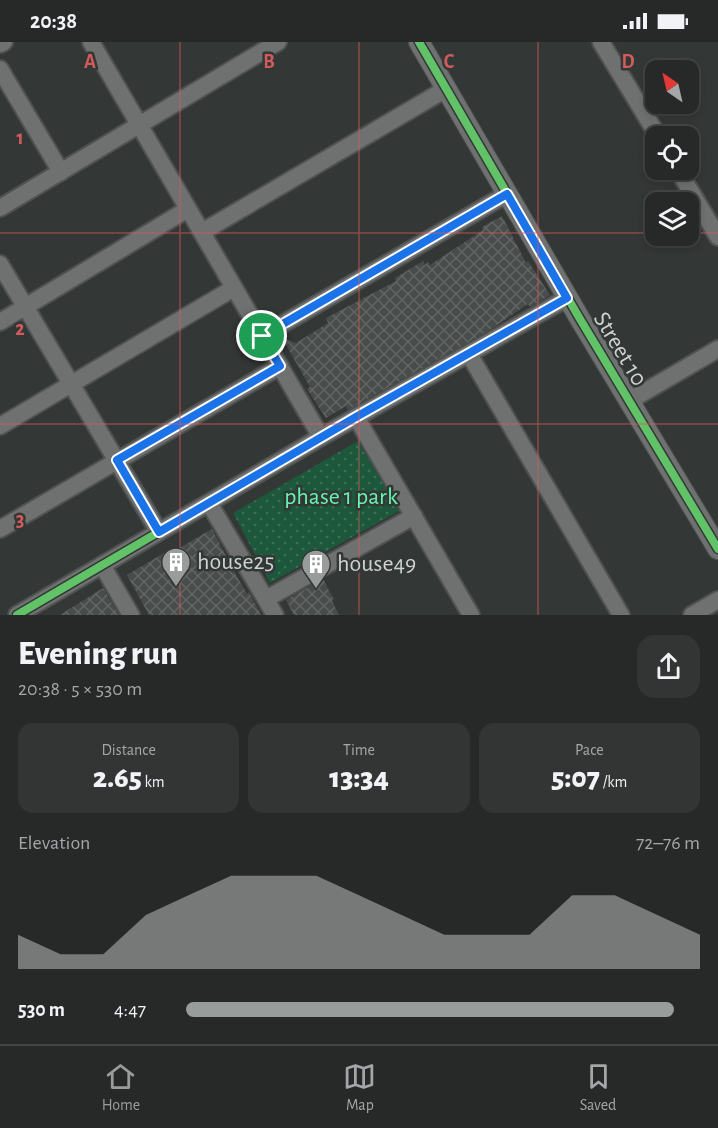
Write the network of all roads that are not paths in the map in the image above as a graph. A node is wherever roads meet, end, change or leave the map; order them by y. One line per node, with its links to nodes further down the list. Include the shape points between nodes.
1 (4, 42): 6 (street)
2 (91, 42): 9 (street)
3 (278, 42): 9 (street)
4 (419, 42): 8 (street, Street 10)
5 (601, 42): 10 (street)
6 (0, 44)
7 (0, 69): 11 (street)
8 (446, 89): 13 (street, Street 10); 16 (street)
9 (139, 125): 11 (street); 15 (street)
10 (652, 126)
11 (61, 172): 14 (street)
12 (684, 180): 17 (street)
13 (507, 194): 20 (street, Street 10); 23 (street)
14 (0, 207)
15 (188, 209): 16 (street); 21 (street)
16 (202, 232): 19 (street)
17 (718, 237)
18 (0, 264): 21 (street)
19 (234, 288): 23 (street); 27 (street)
20 (567, 298): 25 (street); 28 (street, Street 10)
21 (25, 307): 22 (street); 27 (street)
22 (0, 322)
23 (262, 336): 26 (street)
24 (718, 349): 28 (street)
25 (469, 354): 29 (street); 45 (street)
26 (280, 366): 31 (street); 32 (street)
27 (71, 384): 30 (street); 32 (street)
28 (629, 401): 37 (street, Street 10)
29 (356, 417): 31 (street); 34 (street)
30 (0, 426)
31 (321, 437): 33 (street)
32 (117, 460): 35 (street); 36 (street)
33 (209, 502): 36 (street); 39 (street)
34 (414, 516): 39 (street); 44 (street)
35 (0, 529)
36 (159, 532): 38 (street)
37 (718, 549)
38 (102, 565): 41 (street); 42 (street)
39 (266, 599): 43 (street)
40 (718, 600): 46 (street)
41 (16, 615)
42 (131, 615)
43 (275, 615)
44 (471, 615)
45 (621, 615)
46 (692, 615)

